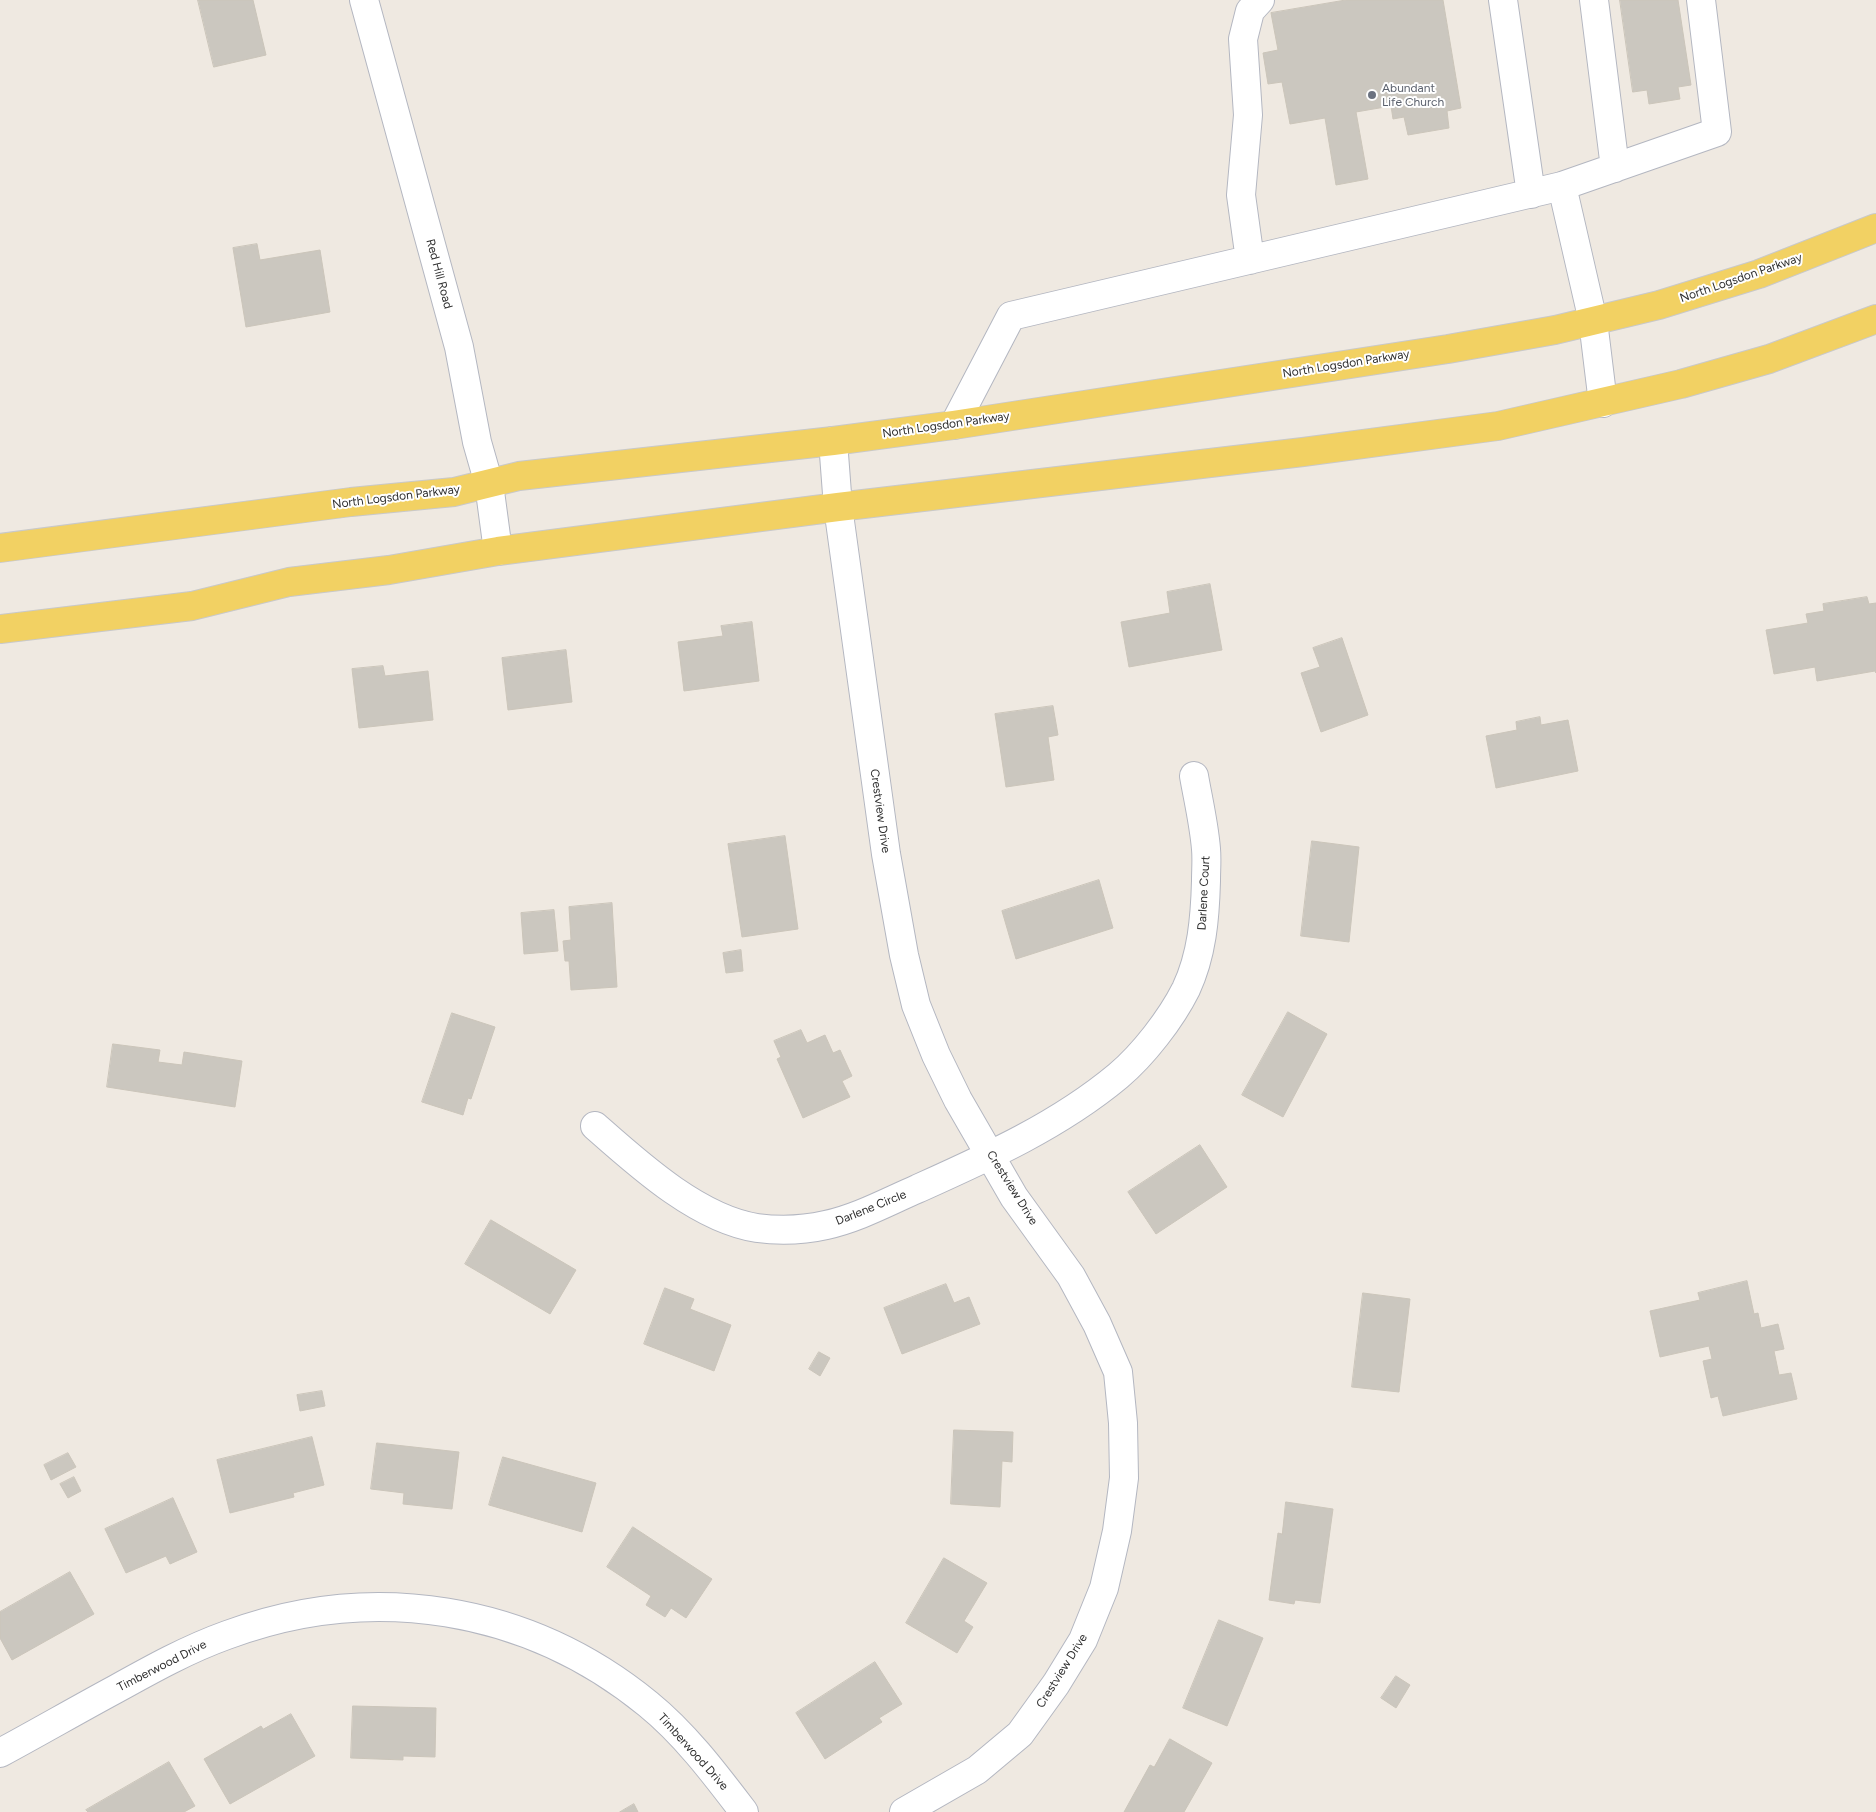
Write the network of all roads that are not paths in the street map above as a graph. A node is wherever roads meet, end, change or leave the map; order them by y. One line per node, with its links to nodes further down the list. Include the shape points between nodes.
1 (364, 0): 16 (street, Red Hill Road, via 459,347 477,442)
2 (1260, 0): 10 (street, via 1250,11 1243,39 1248,115 1241,195)
3 (1503, 0): 8 (street)
4 (1594, 0): 6 (street)
5 (1701, 0): 6 (street, via 1717,132)
6 (1615, 168): 7 (street)
7 (1562, 186): 8 (street); 12 (street)
8 (1531, 194): 10 (street)
9 (1876, 228): 12 (main road, North Logsdon Parkway, via 1759,274 1659,305)
10 (1250, 260): 14 (street, via 1011,316)
11 (1876, 319): 13 (main road, via 1769,359)
12 (1593, 321): 13 (street); 14 (main road, North Logsdon Parkway, via 1448,349)
13 (1603, 403): 17 (main road, via 1498,426)
14 (954, 425): 15 (main road, North Logsdon Parkway)
15 (833, 441): 16 (main road, North Logsdon Parkway, via 518,476); 17 (street, Crestview Drive)
16 (489, 484): 18 (main road, North Logsdon Parkway, via 454,492 351,502); 19 (street, Red Hill Road)
17 (838, 507): 19 (main road); 23 (street, Crestview Drive, via 886,854 904,955 916,1005 936,1055 958,1100)
18 (0, 548)
19 (498, 550): 20 (main road, via 389,570 289,582 192,606)
20 (0, 629)
21 (1194, 776): 23 (street, Darlene Court, via 1206,848 1205,920 1198,956 1186,989 1144,1050 1118,1076 1061,1117)
22 (595, 1126): 23 (street, Darlene Circle, via 634,1161 690,1201 721,1218 756,1228 792,1230 827,1225 860,1215)
23 (992, 1156): 26 (street, Crestview Drive, via 1014,1197 1071,1276 1118,1372 1124,1423 1124,1478 1117,1531 1104,1588 1083,1640 1020,1734 978,1770)
24 (0, 1753): 25 (street, Timberwood Drive, via 177,1656 227,1635 278,1619 329,1610 432,1609 481,1618 528,1634 614,1677 681,1735)
25 (744, 1812)
26 (904, 1812)

